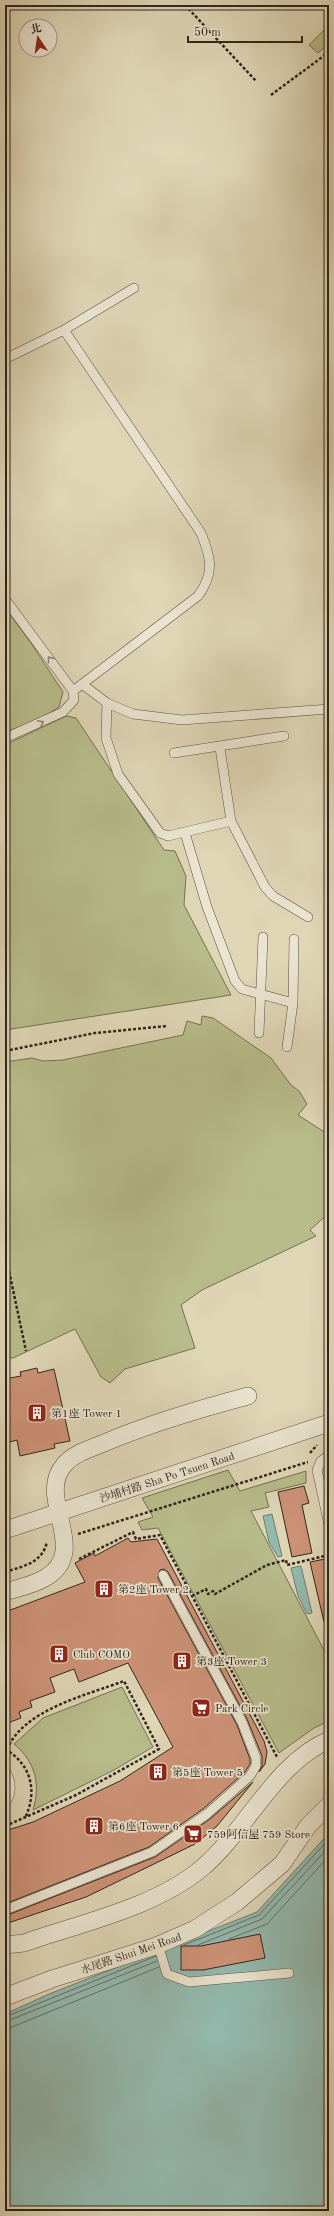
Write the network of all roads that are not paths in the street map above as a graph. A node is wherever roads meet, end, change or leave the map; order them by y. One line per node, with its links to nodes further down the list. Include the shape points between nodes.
1 (134, 288): 2 (lane)
2 (64, 330): 3 (lane); 5 (lane, via 201,533 210,556 207,584 198,596)
3 (5, 359)
4 (5, 599): 6 (lane, one-way to 4)
5 (82, 684): 6 (lane); 7 (lane)
6 (73, 691): 10 (lane, one-way to 6, via 63,712 74,700)
7 (107, 703): 8 (lane, via 133,714 182,720); 14 (lane, via 106,738 118,774 160,833 168,836)
8 (329, 709)
9 (284, 736): 11 (lane)
10 (5, 738)
11 (220, 748): 12 (lane); 13 (lane)
12 (174, 753)
13 (231, 821): 14 (lane); 15 (lane, via 264,887 273,896)
14 (185, 833): 18 (lane, via 207,907 235,981 242,989)
15 (308, 917)
16 (263, 937): 18 (lane)
17 (294, 939): 19 (lane)
18 (259, 993): 19 (lane); 20 (lane)
19 (292, 1003): 21 (lane)
20 (259, 1033)
21 (287, 1047)
22 (248, 1396): 25 (street, via 139,1429 76,1455 64,1465 56,1479)
23 (329, 1423): 25 (street, 沙埔村路 Sha Po Tsuen Road)
24 (329, 1455): 26 (lane, via 321,1462 318,1470)
25 (51, 1515): 27 (street, 沙埔村路 Sha Po Tsuen Road); 29 (street, via 64,1538 63,1557 56,1569 46,1578)
26 (329, 1526)
27 (5, 1530)
28 (163, 1575): 34 (lane, via 242,1722 256,1758 256,1766 250,1776 207,1814 152,1852)
29 (5, 1592)
30 (329, 1740): 35 (street, via 296,1762 218,1854 181,1883 139,1904 24,1943)
31 (5, 1772): 32 (lane, via 10,1782)
32 (5, 1804)
33 (329, 1805): 36 (street, 水尾路 Shui Mei Road, via 308,1826 282,1864 237,1902 195,1930)
34 (5, 1910)
35 (5, 1945)
36 (158, 1945): 37 (lane, via 167,1974 189,1982); 38 (street, 水尾路 Shui Mei Road)
37 (289, 1973)
38 (5, 1997)

